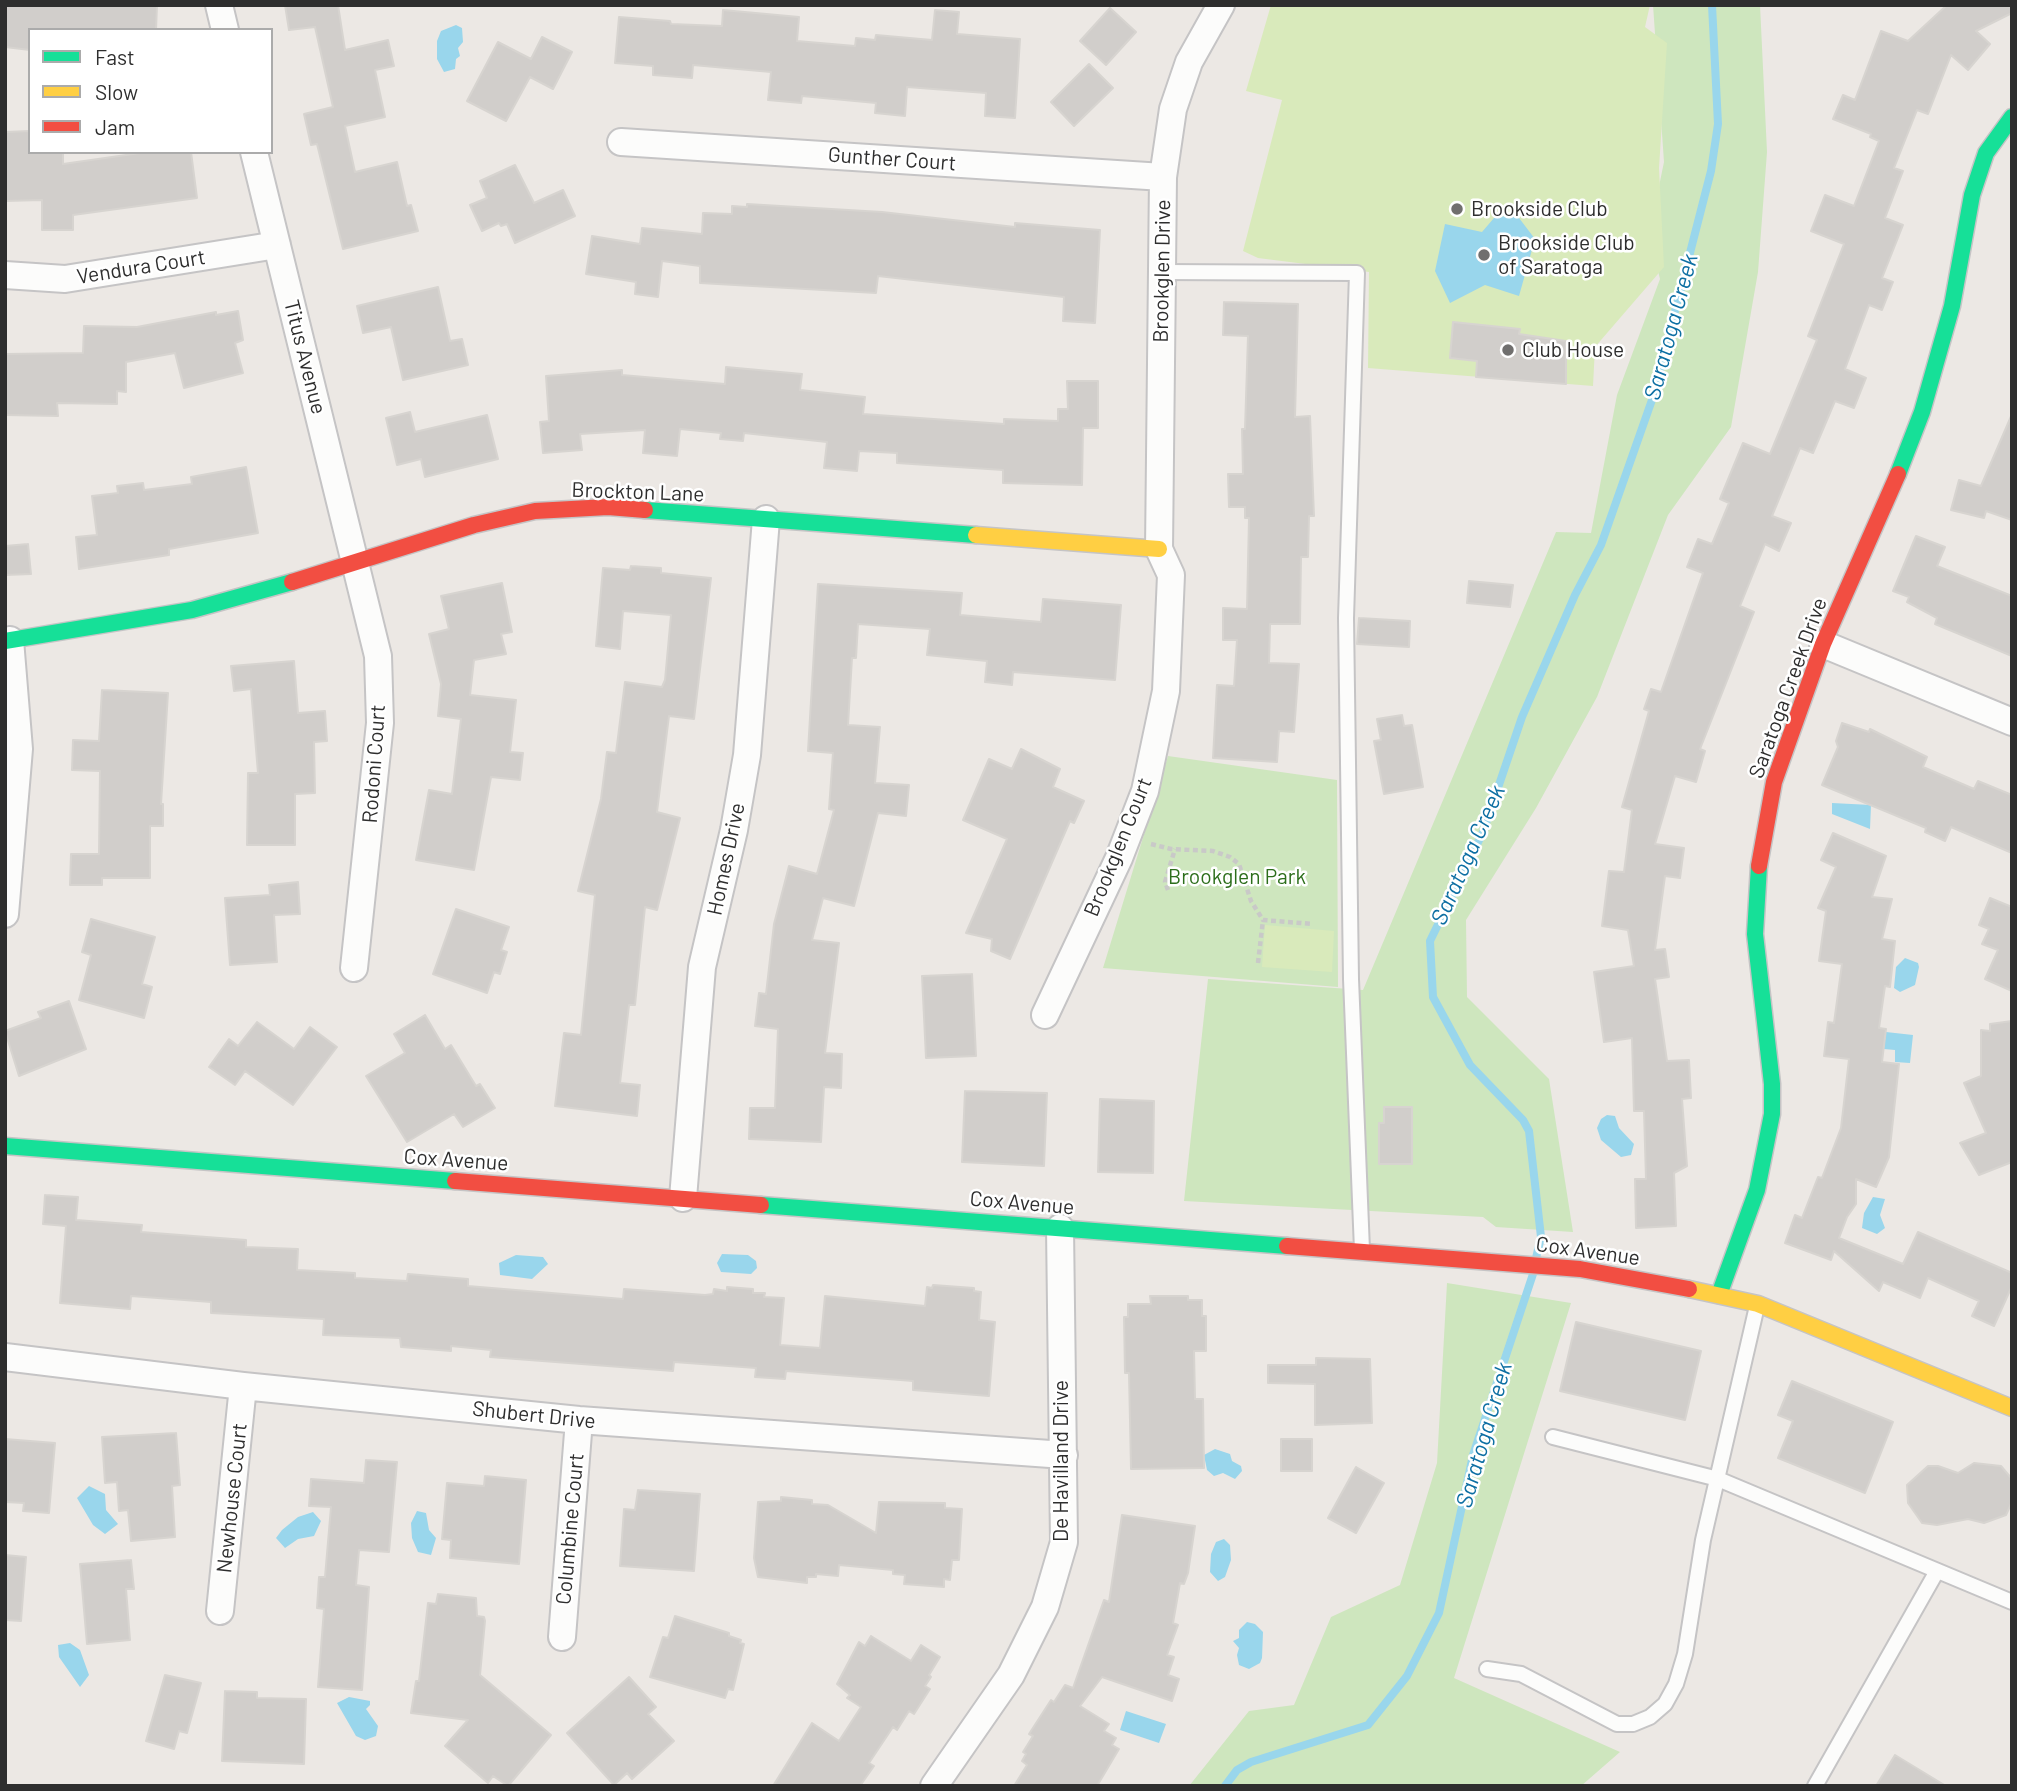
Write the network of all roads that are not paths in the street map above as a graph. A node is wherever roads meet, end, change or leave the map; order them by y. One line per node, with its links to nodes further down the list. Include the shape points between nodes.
1 (219, 5): 3 (street)
2 (1221, 5): 7 (street, Brookglen Drive, via 1189,62 1173,109)
3 (225, 28)
4 (2012, 117): 15 (street, Saratoga Creek Drive, via 1986,153 1972,195 1952,306 1922,412)
5 (621, 142): 7 (street, Gunther Court)
6 (254, 154): 8 (street, Titus Avenue)
7 (1163, 177): 9 (street, Brookglen Drive)
8 (277, 245): 10 (street, Vendura Court, via 65,279); 13 (street, Titus Avenue)
9 (1162, 272): 12 (street, Brookglen Drive); 23 (lane, via 1357,273 1346,618 1351,979)
10 (5, 275)
11 (766, 519): 12 (street, Brockton Lane); 13 (street, Brockton Lane, via 608,507 535,511); 21 (street, Homes Drive, via 747,755 702,967)
12 (1159, 549): 19 (street, Brookglen Court, via 1171,575 1166,691 1145,791)
13 (356, 562): 14 (street, Brockton Lane, via 192,610); 18 (street, Rodoni Court, via 378,656 380,723)
14 (8, 640): 17 (street, via 19,749)
15 (1823, 644): 16 (street); 24 (street, Saratoga Creek Drive, via 1786,741 1765,823 1755,934 1773,1084 1772,1114 1757,1190)
16 (2012, 722)
17 (5, 914)
18 (354, 968)
19 (1045, 1015)
20 (5, 1146): 21 (street, Cox Avenue)
21 (683, 1198): 22 (street, Cox Avenue)
22 (1060, 1228): 23 (street, Cox Avenue); 31 (street, De Havilland Drive)
23 (1362, 1250): 24 (street, Cox Avenue, via 1556,1266)
24 (1718, 1294): 25 (street, Cox Avenue)
25 (1758, 1304): 28 (street, Cox Avenue); 32 (lane)
26 (5, 1357): 27 (street, Shubert Drive)
27 (243, 1386): 29 (street, Shubert Drive); 35 (street, Newhouse Court)
28 (2012, 1408)
29 (579, 1420): 31 (street, Shubert Drive); 36 (street, Columbine Court)
30 (1553, 1437): 32 (lane)
31 (1064, 1455): 38 (street, De Havilland Drive, via 1064,1542 1045,1607 1012,1675)
32 (1718, 1479): 33 (lane); 37 (lane, via 1676,1684 1665,1704 1650,1717 1617,1724 1521,1674)
33 (1937, 1571): 34 (lane); 39 (lane)
34 (2012, 1602)
35 (220, 1611)
36 (562, 1637)
37 (1487, 1669)
38 (934, 1786)
39 (1815, 1786)

